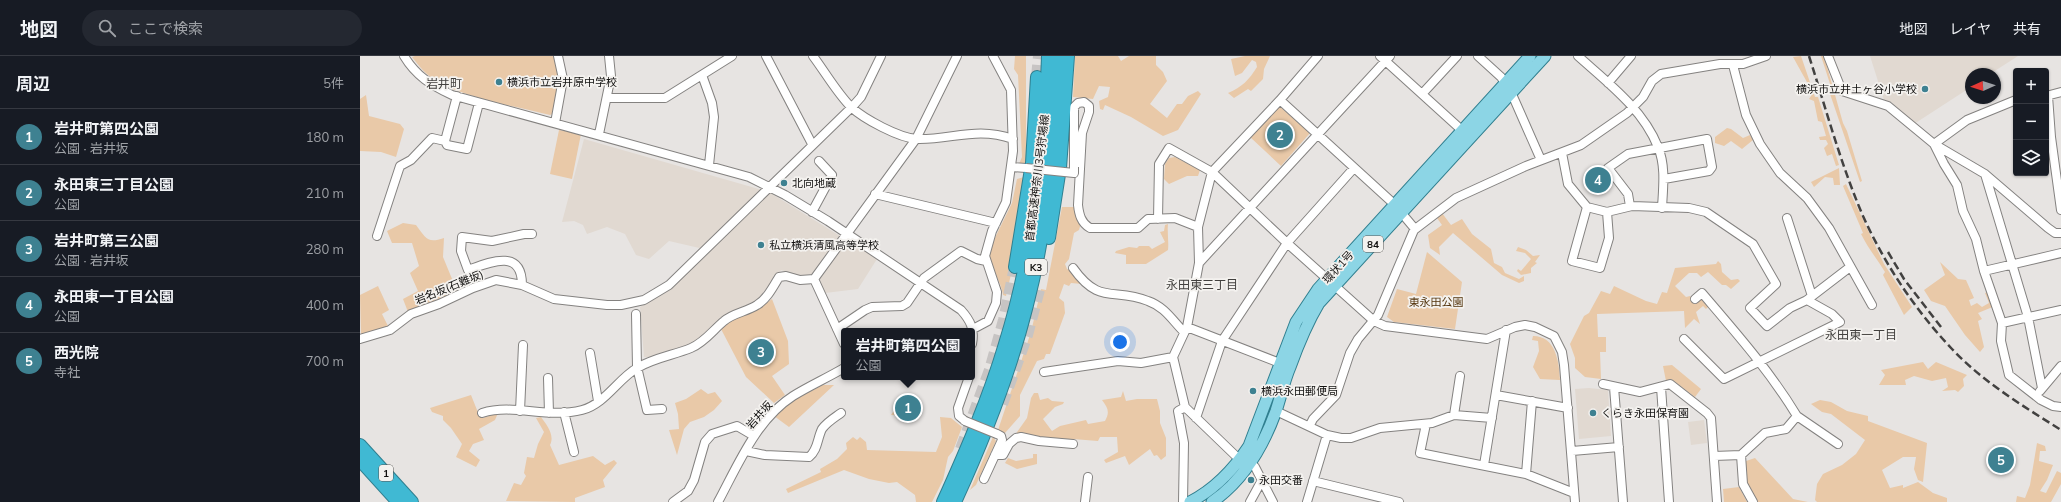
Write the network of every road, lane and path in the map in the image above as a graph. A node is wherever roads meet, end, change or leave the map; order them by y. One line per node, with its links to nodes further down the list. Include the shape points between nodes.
1 (404, 56): 31 (street, via 410,66 432,85)
2 (558, 56): 39 (street, via 563,79)
3 (609, 56): 32 (street, via 611,76)
4 (732, 56): 24 (street)
5 (766, 56): 46 (street)
6 (813, 56): 37 (street)
7 (881, 56): 37 (street, 岩名坂(石難坂), via 861,97)
8 (957, 56): 43 (street)
9 (993, 56): 44 (street, via 1011,90)
10 (1048, 56): 159 (highway, 首都高速神奈川3号狩場線 / K3, via 1040,177 1027,257 1005,344)
11 (1059, 56): 159 (highway, 首都高速神奈川3号狩場線 / K3, via 1050,185 1036,267 1016,347)
12 (1068, 56): 90 (highway, via 1055,211)
13 (1318, 56): 33 (street)
14 (1457, 56): 29 (street)
15 (1478, 56): 27 (street)
16 (1530, 56): 27 (main road, 環状1号 / 84)
17 (1545, 56): 27 (main road, 環状1号 / 84)
18 (1578, 56): 26 (street)
19 (1631, 56): 26 (street)
20 (1766, 56): 23 (street)
21 (1828, 56): 47 (street, via 1842,91 1888,106)
22 (1386, 58): 29 (street); 42 (street)
23 (1733, 65): 38 (street, via 1720,64 1661,74 1652,81); 83 (street, via 1746,115 1760,144 1780,173 1807,198 1825,222)
24 (702, 75): 32 (street, via 665,98); 52 (street, via 714,117)
25 (1034, 76): 82 (highway, via 1032,163)
26 (1608, 83): 38 (street)
27 (1508, 87): 41 (main road, 環状1号 / 84); 50 (street)
28 (2061, 92): 30 (street)
29 (1422, 94): 41 (street)
30 (2049, 95)
31 (457, 96): 35 (street); 45 (street)
32 (607, 98): 40 (street)
33 (1280, 100): 42 (street); 55 (street)
34 (2013, 101): 47 (street, via 1967,120)
35 (479, 102): 39 (street); 45 (street, via 467,149 447,145)
36 (2048, 104): 65 (street)
37 (852, 107): 43 (street, via 885,128); 46 (street, 岩名坂(石難坂))
38 (1633, 107): 48 (street); 49 (street, via 1581,145)
39 (555, 122): 40 (street)
40 (599, 134): 52 (street)
41 (1466, 134): 63 (main road, 環状1号 / 84)
42 (1317, 135): 54 (street); 62 (street)
43 (916, 139): 44 (street, via 982,132); 59 (street)
44 (1013, 139): 53 (street)
45 (445, 141): 76 (street, via 432,138 411,160 400,166)
46 (812, 144): 58 (street, 岩名坂(石難坂))
47 (1934, 144): 56 (street); 85 (street, via 1957,184)
48 (1659, 148): 57 (street); 57 (street, via 1707,139 1712,167 1709,171); 60 (street, via 1628,154 1608,168 1628,194)
49 (1562, 153): 50 (street); 61 (street, via 1568,184)
50 (1541, 160): 72 (street, via 1456,198)
51 (819, 161): 66 (street, via 832,175)
52 (709, 165): 58 (street, via 749,177)
53 (1011, 167): 69 (street, bridge, via 1074,173 1074,107 1084,102 1089,106 1089,112 1080,149 1078,205 1082,221 1090,228 1138,228 1148,219); 70 (street, via 1006,202)
54 (1354, 168): 63 (street); 77 (street)
55 (1212, 172): 62 (street); 69 (street, via 1169,148 1159,164); 71 (street)
56 (1985, 174): 73 (street, via 2048,228 2055,233); 81 (street)
57 (1664, 179): 64 (street)
58 (769, 187): 66 (street); 89 (street, 岩名坂(石難坂), via 665,288 637,304 607,305 564,301)
59 (875, 194): 70 (street); 75 (street)
60 (1630, 206): 64 (street); 67 (street)
61 (1587, 207): 67 (street); 67 (street, via 1572,261 1600,268 1609,238)
62 (1251, 208): 77 (street); 80 (street)
63 (1398, 208): 72 (street); 88 (main road, 環状1号 / 84)
64 (1662, 208): 91 (street, via 1689,208 1706,212 1754,244 1776,284 1750,308 1767,326 1790,308)
65 (2061, 210)
66 (812, 212): 75 (street)
67 (1607, 212)
68 (1787, 218): 91 (street)
69 (1158, 219): 71 (street, via 1175,218)
70 (996, 223): 79 (street, via 987,245)
71 (1198, 226): 80 (street)
72 (1415, 229): 97 (street, via 1387,297)
73 (2061, 233)
74 (532, 234): 89 (street, via 492,241 462,237 461,251 468,270 493,261 509,260 516,264 522,277)
75 (847, 234): 86 (street); 87 (street)
76 (377, 236)
77 (1287, 243): 88 (street); 107 (street)
78 (2061, 253): 81 (street)
79 (986, 261): 87 (street, via 961,251); 103 (street, via 997,292 996,303 988,321)
80 (1199, 263): 101 (street)
81 (2012, 264): 85 (street); 96 (street)
82 (1015, 267)
83 (1850, 267): 91 (street); 93 (street, via 1858,277)
84 (1073, 268): 101 (street, via 1091,288 1114,296 1148,300 1160,306)
85 (1984, 271): 98 (street)
86 (814, 279): 100 (street); 114 (street, via 779,277 758,305 724,320 700,343)
87 (921, 282): 99 (street, via 961,310 969,320); 100 (street, via 902,306 872,307)
88 (1331, 282): 97 (street); 112 (main road, 環状1号 / 84)
89 (522, 285): 105 (street, 岩名坂(石難坂), via 496,280 484,283 411,314 390,330)
90 (1040, 286)
91 (1810, 298): 111 (street, via 1840,322)
92 (1695, 299): 111 (street, via 1702,293)
93 (1872, 306)
94 (2061, 310): 96 (street)
95 (636, 314): 114 (street)
96 (2028, 317): 98 (street); 123 (street)
97 (1374, 321): 102 (street, via 1385,326 1487,339); 143 (street, via 1358,339 1345,366 1336,396 1313,419)
98 (2002, 323): 125 (street, via 2001,341 2009,375)
99 (971, 328)
100 (837, 329): 104 (street)
101 (1186, 330): 107 (street); 110 (street)
102 (1506, 330): 124 (street); 130 (street, via 1525,325 1554,336 1562,352)
103 (975, 334)
104 (841, 338)
105 (360, 339)
106 (1684, 339): 111 (street, via 1724,379)
107 (1222, 341): 112 (street); 140 (street)
108 (523, 346): 133 (street)
109 (590, 353): 126 (street)
110 (1173, 357): 116 (street, via 1141,363 1118,361); 128 (street)
111 (1760, 361): 139 (street)
112 (1285, 366): 132 (main road, 環状1号 / 84); 157 (main road, 環状1号 / 84)
113 (2061, 366): 123 (street)
114 (637, 367): 126 (street); 131 (street, via 647,410)
115 (841, 370): 145 (street, 岩井坂, via 792,396 774,411)
116 (1044, 372)
117 (1460, 376): 138 (street)
118 (548, 378): 135 (street)
119 (968, 380): 153 (street, bridge, via 958,408 959,416 1001,436 1002,440)
120 (1603, 384): 121 (street)
121 (1614, 386): 122 (street, via 1640,392); 148 (street)
122 (1661, 387): 155 (street, via 1670,384 1707,413 1710,418); 183 (street)
123 (2042, 388): 125 (street)
124 (1496, 395): 127 (street); 141 (street)
125 (2036, 397): 129 (street, via 2053,406)
126 (598, 401): 134 (street, via 584,410)
127 (1532, 401): 130 (street); 160 (street)
128 (1185, 407): 140 (street); 174 (street, via 1178,411 1184,443)
129 (2061, 407)
130 (1568, 408): 152 (street)
131 (662, 409)
132 (1276, 411): 143 (street); 157 (main road, 環状1号 / 84, via 1264,440)
133 (520, 412): 135 (street); 137 (street, via 495,409)
134 (564, 412): 135 (street); 151 (street)
135 (549, 413)
136 (842, 413): 150 (street, via 827,423 821,431 814,453 809,457 765,455)
137 (482, 414)
138 (1454, 415): 141 (street); 142 (street)
139 (1797, 416): 149 (street, via 1834,442); 154 (street, via 1786,429 1765,433)
140 (1196, 418): 157 (street)
141 (1492, 418): 158 (street)
142 (1426, 424): 144 (street, via 1380,428 1351,438); 158 (street, via 1420,452)
143 (1310, 426): 144 (street)
144 (1327, 435): 164 (street)
145 (754, 436): 150 (street, 岩井坂); 169 (street, via 737,426 712,434 703,447 694,480 688,490)
146 (1073, 444): 153 (street, via 1021,437 1009,444 1002,455)
147 (360, 445): 168 (highway, 1)
148 (1619, 447): 152 (street); 182 (street)
149 (1825, 447)
150 (746, 451): 170 (street, 岩井坂)
151 (574, 452)
152 (1572, 452): 166 (street)
153 (995, 455): 162 (street)
154 (1741, 455): 155 (street); 185 (street, via 1743,484)
155 (1714, 456): 184 (street)
156 (360, 460): 167 (highway, 1)
157 (1245, 460): 163 (street); 175 (main road, 環状1号 / 84); 176 (main road, 環状1号 / 84, via 1235,483)
158 (1484, 465): 160 (street)
159 (965, 467): 171 (highway, 首都高速神奈川3号狩場線 / K3); 172 (highway, 首都高速神奈川3号狩場線 / K3)
160 (1526, 474): 166 (street)
161 (1088, 477): 173 (street)
162 (984, 479)
163 (1262, 480): 177 (street); 178 (street)
164 (1313, 482): 179 (street); 180 (street)
165 (949, 484): 171 (highway)
166 (1574, 493): 181 (street)
167 (398, 502)
168 (412, 502)
169 (673, 502)
170 (718, 502)
171 (942, 502)
172 (955, 502)
173 (1085, 502)
174 (1183, 502)
175 (1190, 502)
176 (1212, 502)
177 (1250, 502)
178 (1274, 502)
179 (1307, 502)
180 (1395, 502)
181 (1575, 502)
182 (1623, 502)
183 (1669, 502)
184 (1717, 502)
185 (1753, 502)

